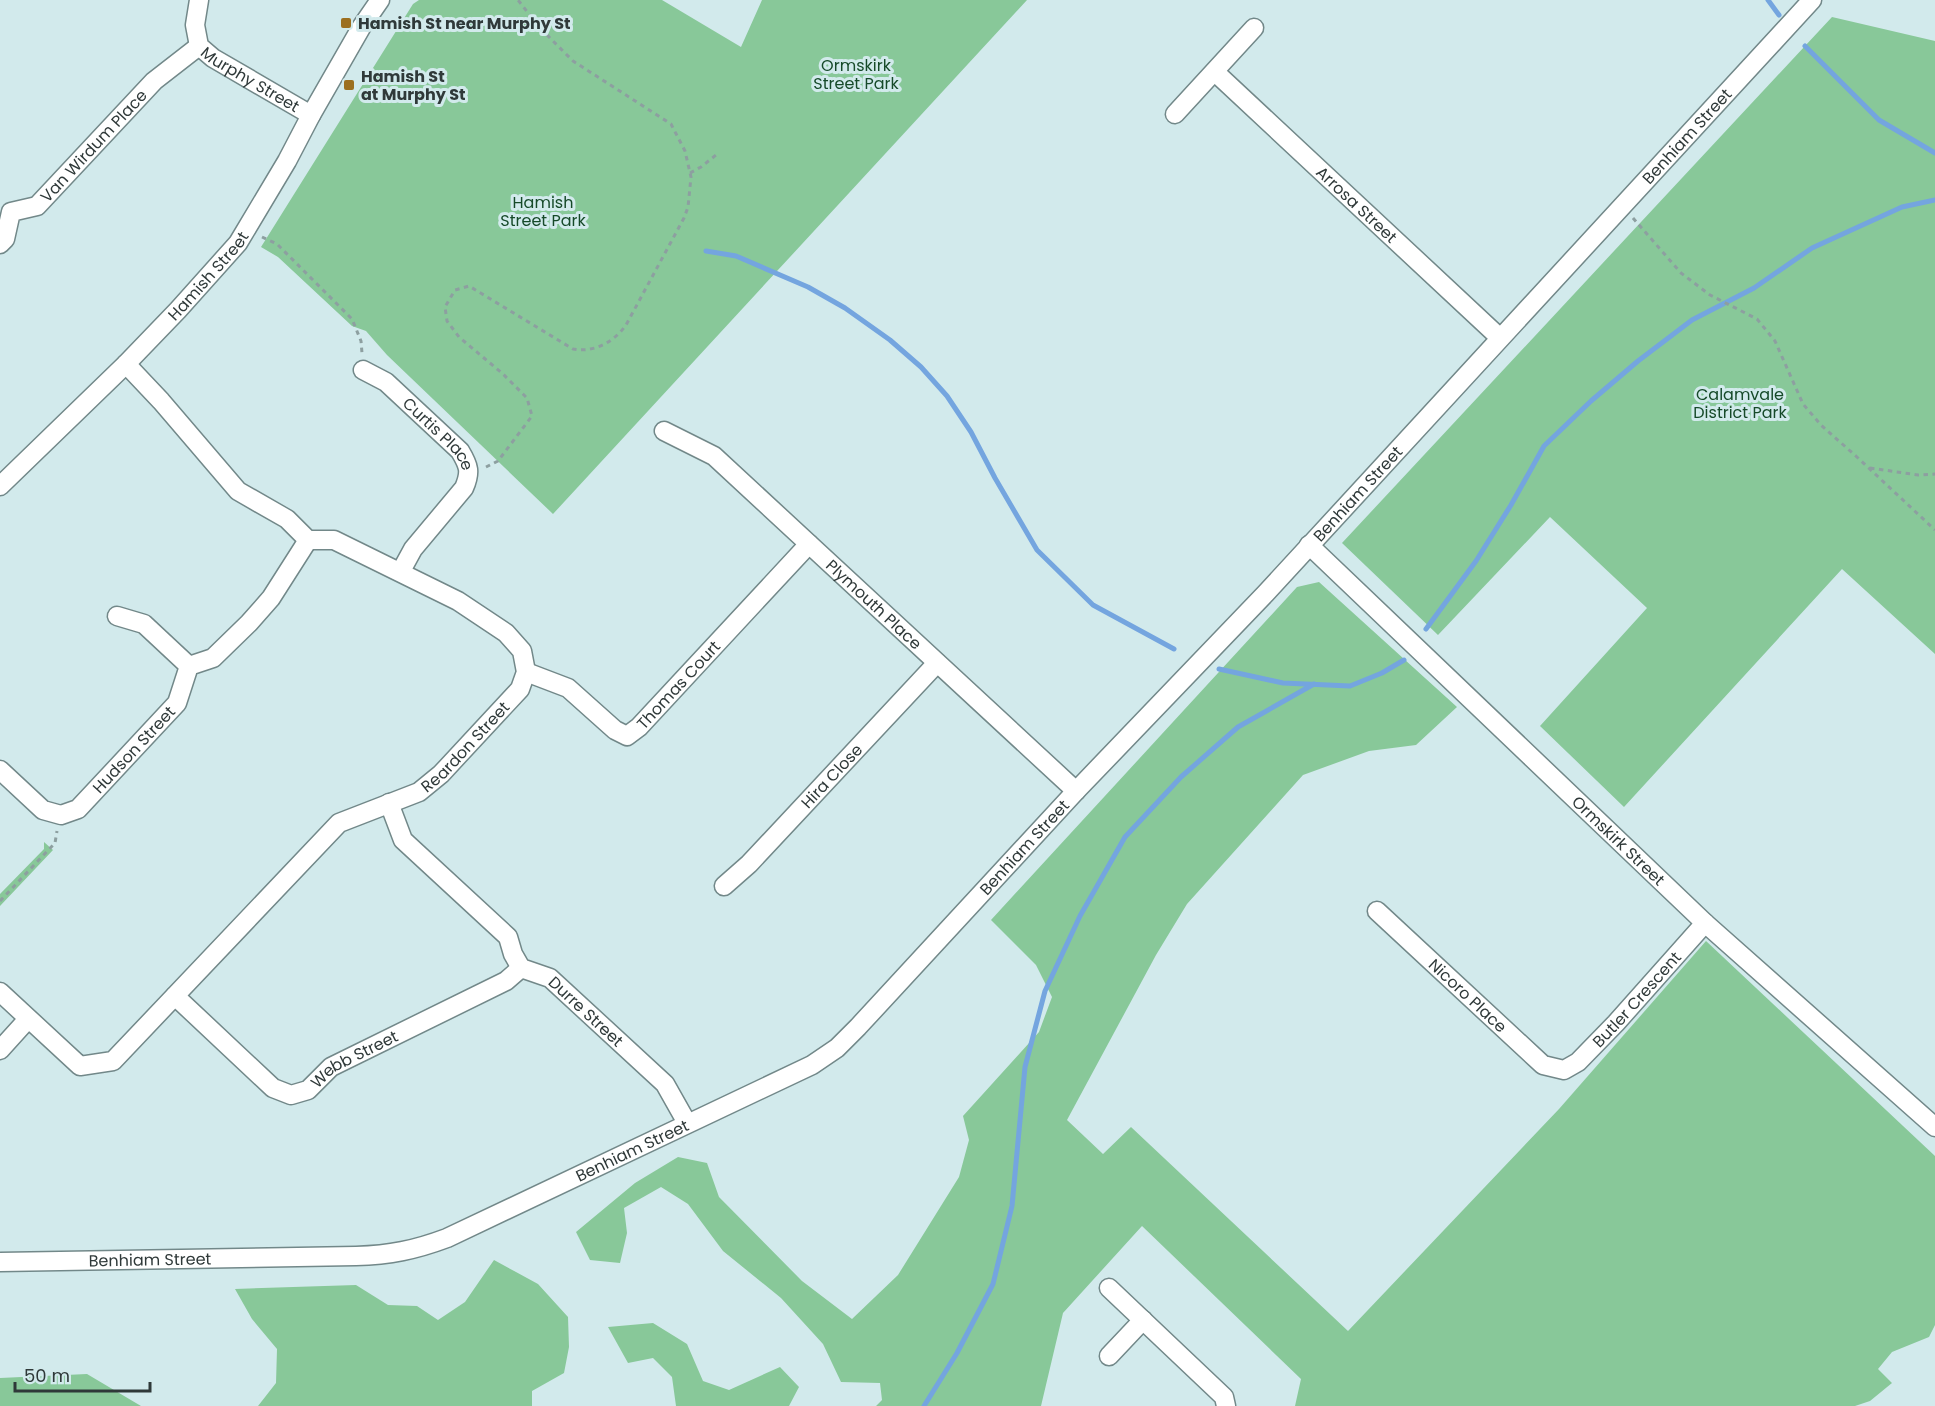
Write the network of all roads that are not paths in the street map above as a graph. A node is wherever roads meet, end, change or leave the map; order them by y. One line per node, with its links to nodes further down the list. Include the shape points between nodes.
1 (199, 0): 7 (street, Murphy Street, via 195,25)
2 (371, 0): 5 (street, Hamish Street)
3 (380, 0): 5 (street, Hamish Street)
4 (1812, 0): 13 (street, Benhiam Street)
5 (362, 26): 10 (street, Hamish Street)
6 (1254, 28): 8 (street)
7 (199, 46): 10 (street, Murphy Street); 11 (street, Van Wirdum Place, via 154,81 37,206)
8 (1215, 72): 9 (street); 13 (street, Arrosa Street)
9 (1176, 114)
10 (311, 115): 14 (street, Hamish Street, via 238,243)
11 (5, 207): 12 (street, Van Wirdum Place, via 5,239)
12 (0, 244)
13 (1499, 338): 20 (street, Benhiam Street)
14 (126, 364): 17 (street, Hamish Street); 18 (street, via 238,491 287,519)
15 (363, 370): 21 (street, Curtis Place, via 386,382 460,451 467,464 469,477 464,488 413,549)
16 (664, 431): 19 (street, Plymouth Place, via 714,456)
17 (0, 486)
18 (308, 540): 21 (street, via 334,540); 24 (street, via 271,598 249,623 213,658)
19 (809, 544): 23 (street, Plymouth Place); 25 (street, Thomas Court, via 627,736 568,688)
20 (1309, 545): 27 (street, Benhiam Street); 31 (street, Ormskirk Street)
21 (401, 571): 25 (street, via 458,601 506,633 522,651)
22 (117, 616): 24 (street, via 144,624)
23 (937, 663): 27 (street, Plymouth Place); 29 (street, Hira Close)
24 (189, 666): 26 (street, Hudson Street, via 177,703 78,809 61,815 43,810)
25 (526, 672): 28 (street, Reardon Street, via 520,689 441,774 419,792)
26 (0, 770)
27 (1076, 791): 38 (street, Benhiam Street, via 837,1048 812,1065)
28 (388, 803): 32 (street, via 403,840 508,937); 34 (street, Reardon Street, via 339,823)
29 (724, 886)
30 (1377, 911): 37 (street, Nicoro Place, via 1543,1065)
31 (1705, 923): 37 (street, Butler Crescent, via 1616,1023 1578,1062); 39 (street, Ormskirk Street)
32 (521, 968): 34 (street, Webb Street, via 506,981 331,1068 308,1090 291,1095 273,1088); 38 (street, Durre Street, via 550,978 665,1084)
33 (0, 992): 35 (street, Reardon Street)
34 (175, 996): 35 (street, Reardon Street, via 113,1061 80,1066)
35 (28, 1019): 36 (street)
36 (0, 1050)
37 (1564, 1070)
38 (687, 1123): 40 (street, Benhiam Street, via 447,1238 408,1251 356,1256)
39 (1935, 1127)
40 (0, 1262)
41 (1109, 1288): 42 (street)
42 (1143, 1320): 43 (street); 44 (street, via 1224,1397)
43 (1109, 1356)
44 (1226, 1406)

